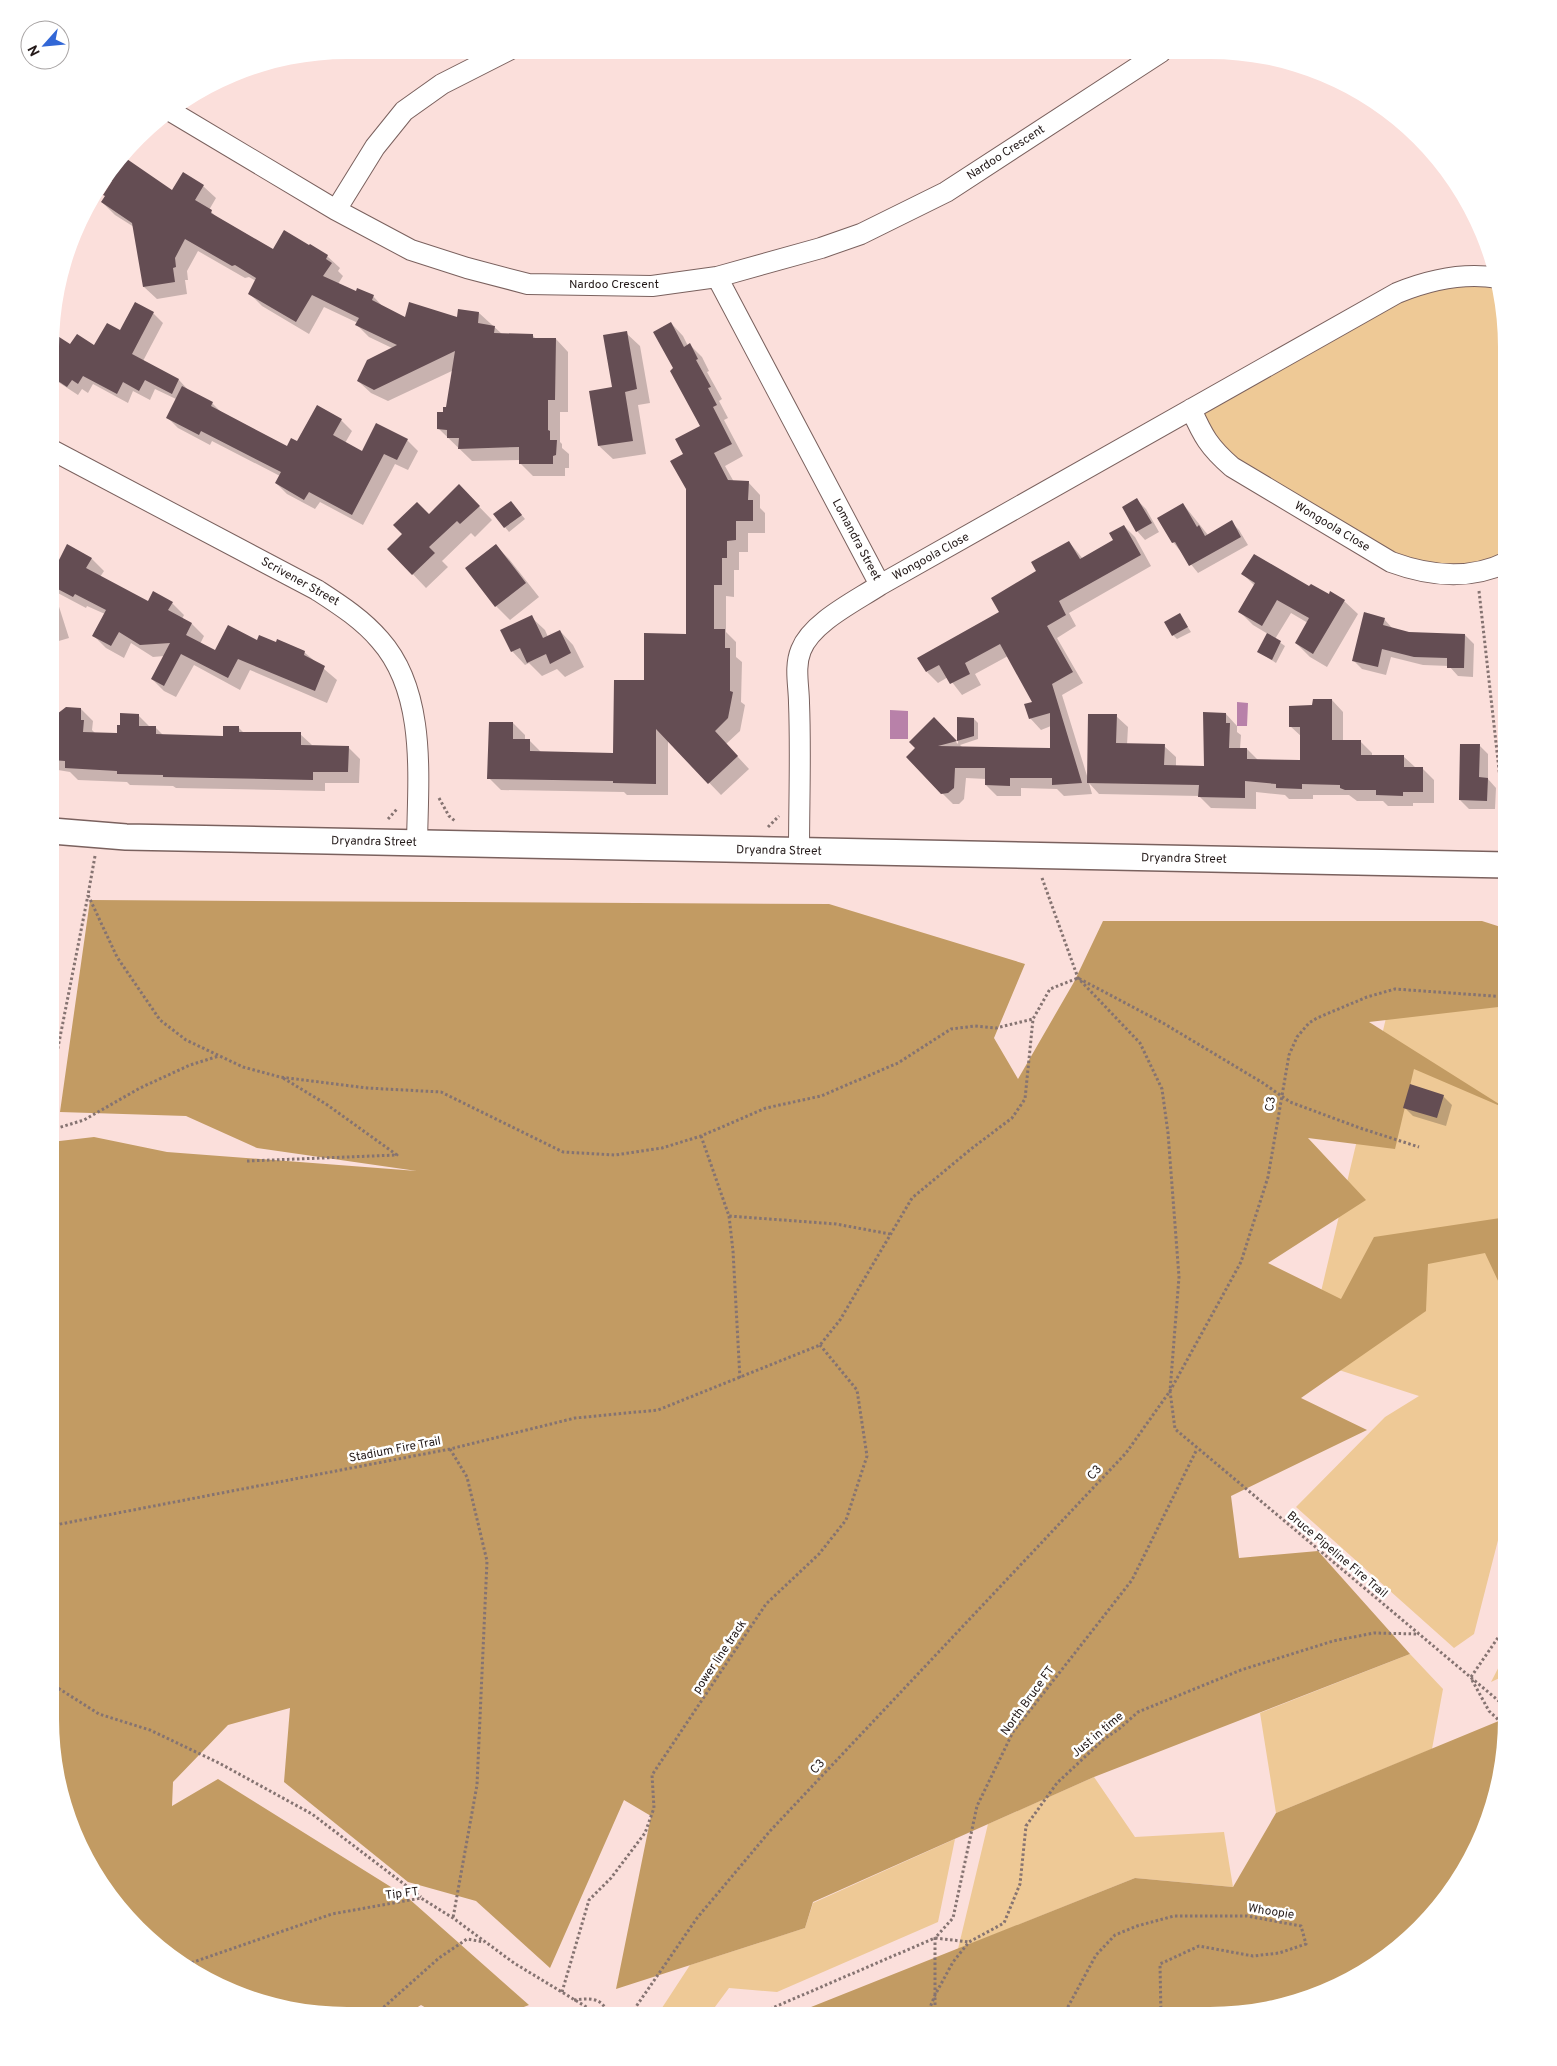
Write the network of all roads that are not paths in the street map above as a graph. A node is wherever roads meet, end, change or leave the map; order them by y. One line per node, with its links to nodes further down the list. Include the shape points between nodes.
1 (491, 59): 4 (street, via 442,84 404,111 374,146)
2 (1150, 59): 5 (street, Nardoo Crescent, via 946,192 861,234)
3 (176, 114): 4 (street, Nardoo Crescent)
4 (336, 210): 5 (street, Nardoo Crescent, via 411,250 528,284 652,286)
5 (717, 277): 10 (street, Lomandra Street)
6 (1489, 277): 7 (street, Wongoola Close, via 1444,278 1397,293)
7 (1190, 409): 9 (street, Wongoola Close, via 1213,451 1232,467 1391,562 1416,571 1442,575 1469,574); 10 (street, Wongoola Close)
8 (59, 454): 12 (street, Scrivener Street, via 317,590 351,612 381,641 401,672 419,744)
9 (1498, 567)
10 (880, 585): 13 (street, Lomandra Street, via 814,631 801,650 797,673 800,701)
11 (59, 832): 12 (street, Dryandra Street)
12 (417, 843): 13 (street, Dryandra Street)
13 (799, 852): 14 (street, Dryandra Street)
14 (1498, 865)

